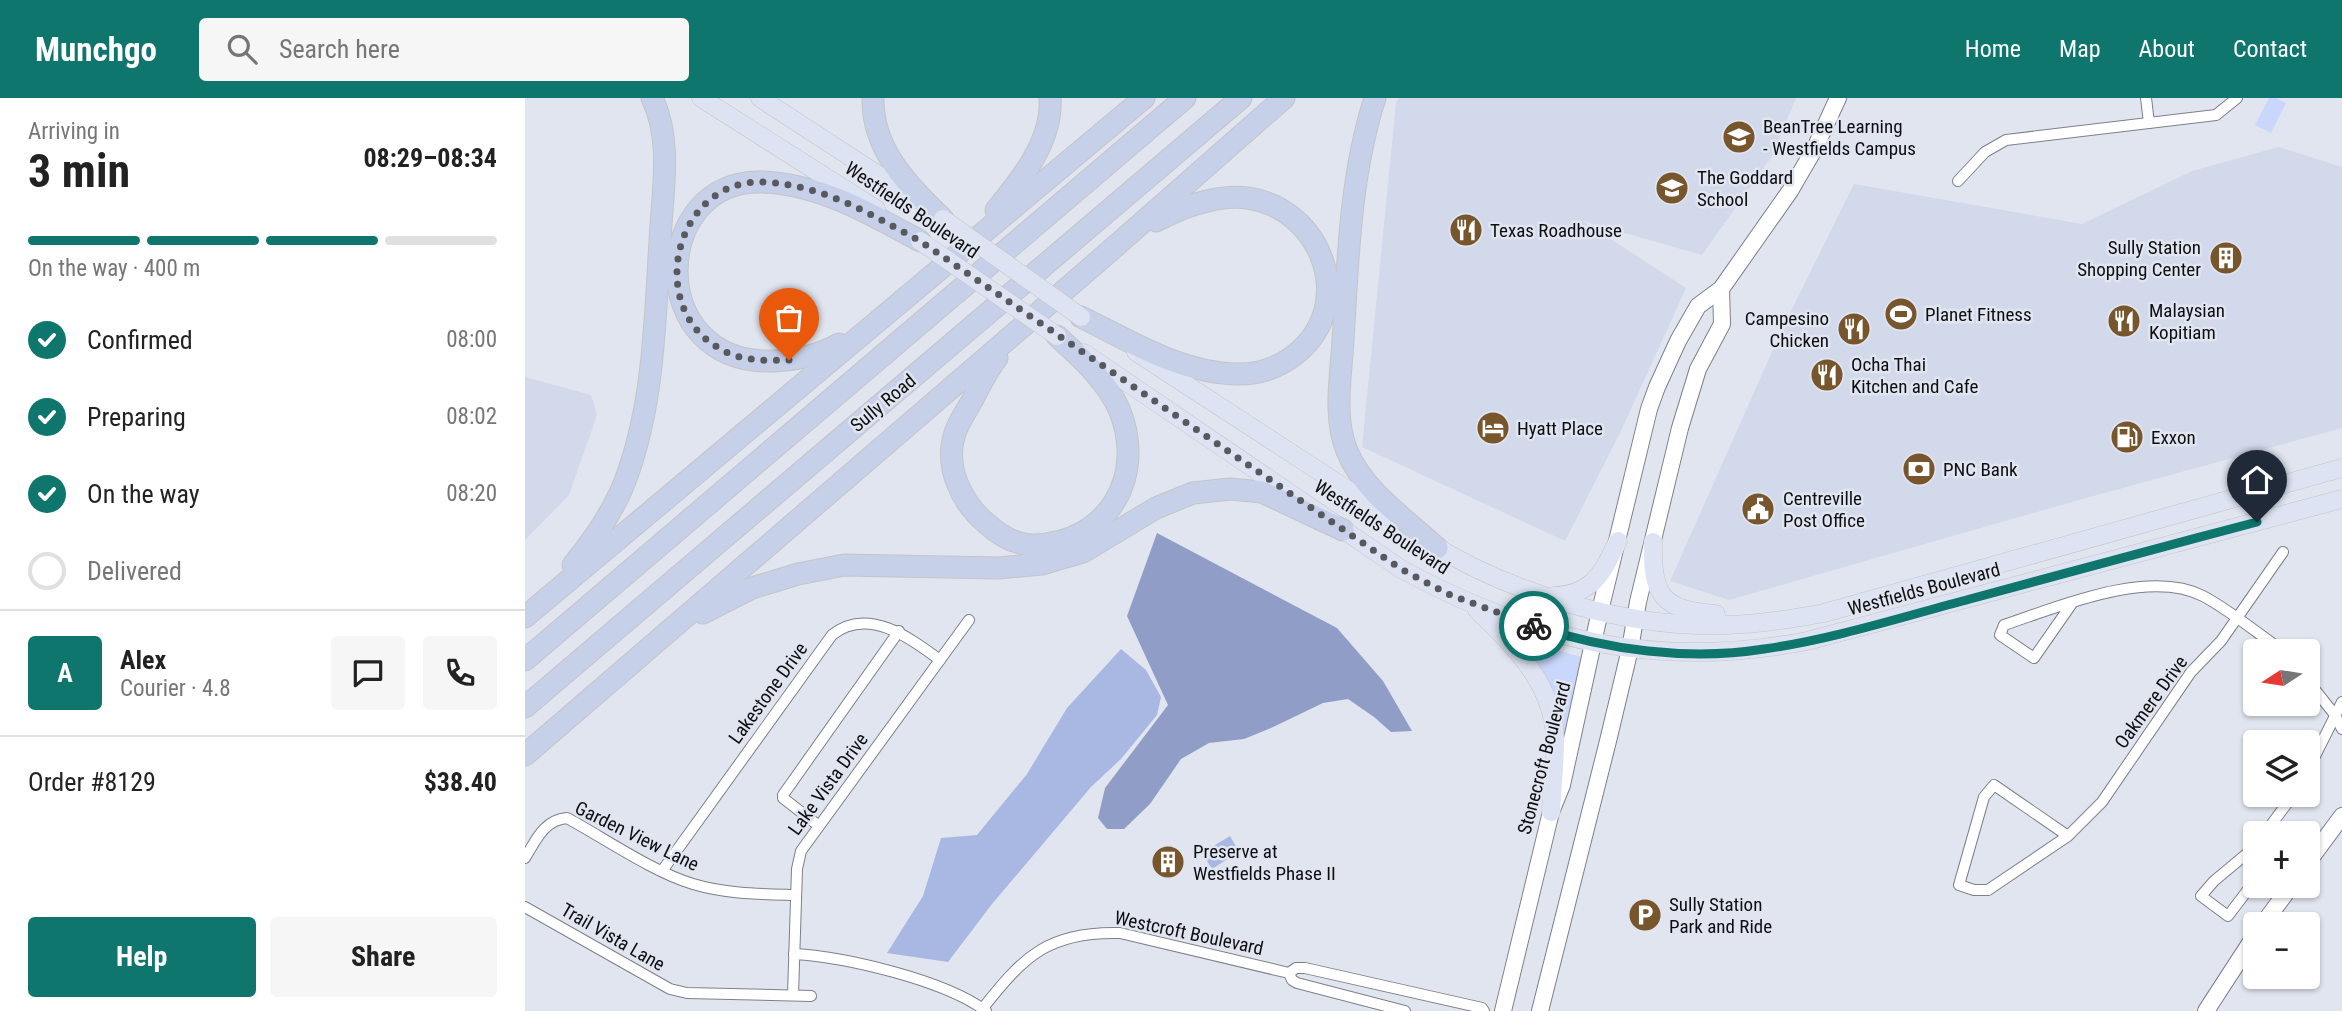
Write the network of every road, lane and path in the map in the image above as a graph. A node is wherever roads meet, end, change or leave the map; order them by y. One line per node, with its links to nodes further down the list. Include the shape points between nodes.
1 (652, 98): 36 (highway, via 661,119 665,155 643,425 608,517 570,569)
2 (701, 98): 17 (main road, Westfields Boulevard, via 873,206)
3 (760, 98): 16 (main road, Westfields Boulevard)
4 (873, 98): 16 (highway, via 876,124 893,166)
5 (1050, 98): 18 (highway, via 1049,118 1036,153)
6 (1144, 98): 18 (highway)
7 (1185, 98): 46 (highway, Sully Road)
8 (1241, 98): 50 (highway, Sully Road)
9 (1284, 98): 19 (highway)
10 (1375, 98): 30 (highway, via 1359,164 1348,258 1340,421 1347,453 1356,468 1375,492)
11 (1838, 98): 20 (main road, Stonecroft Boulevard, via 1800,176)
12 (2146, 98): 14 (street)
13 (2237, 98): 14 (street, via 2216,115)
14 (2149, 123): 15 (street, via 2006,140 1985,152)
15 (1958, 181)
16 (943, 219): 22 (main road, Westfields Boulevard, bridge)
17 (920, 241): 21 (highway, via 853,205 792,186 761,182 717,194 693,217 681,240 678,289 686,314 705,339 731,354 762,361 814,355); 24 (main road, Westfields Boulevard, bridge)
18 (968, 244): 21 (highway)
19 (1103, 258): 22 (highway, via 1158,220 1191,205 1246,198 1270,204 1308,232 1322,257 1328,290 1323,320 1309,343 1286,362 1263,372 1237,374 1182,364); 23 (highway)
20 (1721, 289): 28 (main road, Stonecroft Boulevard, via 1698,306 1657,387); 29 (main road, via 1722,324 1691,391)
21 (882, 317): 36 (highway)
22 (1081, 317): 30 (main road, Westfields Boulevard)
23 (1018, 331): 24 (highway, via 988,370 955,433 952,456 958,489 975,513 1015,542 1032,545 1055,542 1100,521 1124,484 1129,460 1118,407 1095,372); 44 (highway)
24 (1057, 335): 27 (main road, Westfields Boulevard)
25 (2342, 468): 38 (main road, Westfields Boulevard)
26 (2342, 499): 45 (main road, Westfields Boulevard, via 1807,641 1724,653)
27 (1343, 530): 34 (main road, Westfields Boulevard, via 1401,569); 44 (highway, via 1262,492 1193,493 1156,508 1083,552 1042,564 998,568 844,565 798,574 727,600)
28 (1618, 541): 32 (main road, via 1602,572 1579,593); 35 (main road, Stonecroft Boulevard)
29 (1653, 542): 37 (main road); 38 (main road, via 1654,583 1673,605 1697,613 1776,612)
30 (1437, 548): 32 (main road, Westfields Boulevard)
31 (2283, 552): 39 (street, Oakmere Drive)
32 (1544, 596): 35 (main road, Westfields Boulevard)
33 (2073, 602): 33 (street, via 2034,658 2000,635 2004,625); 39 (street, via 2146,586 2169,587 2200,595)
34 (1469, 603): 43 (main road, Westfields Boulevard); 55 (main road, via 1525,659 1551,712 1555,739)
35 (1600, 611): 37 (main road, Westfields Boulevard); 43 (main road, Stonecroft Boulevard)
36 (525, 616)
37 (1635, 618): 38 (main road, Westfields Boulevard, via 1725,626); 45 (main road)
38 (1792, 619)
39 (2237, 619): 42 (street); 58 (street, Oakmere Drive, via 2191,672 2102,803)
40 (969, 620): 47 (street, Lake Vista Drive)
41 (899, 631): 47 (street, Lakestone Drive); 57 (street, via 783,795); 62 (street, Lakestone Drive, via 852,624 832,635)
42 (2266, 639)
43 (1594, 643): 45 (main road, Westfields Boulevard); 55 (main road, Stonecroft Boulevard, via 1562,785)
44 (653, 644): 54 (highway)
45 (1630, 649): 76 (main road)
46 (525, 660)
47 (940, 660): 57 (street, Lake Vista Drive)
48 (2321, 696): 51 (street)
49 (2342, 702): 51 (street)
50 (525, 707)
51 (2339, 716): 52 (street); 53 (street)
52 (2342, 729)
53 (2320, 749)
54 (525, 755)
55 (1551, 812): 75 (main road, Stonecroft Boulevard)
56 (2342, 816): 59 (main road)
57 (819, 825): 63 (street, Lake Vista Drive, via 801,851)
58 (2068, 836): 58 (street, Oakmere Drive, via 1988,890 1959,885 1984,797 1994,785)
59 (2320, 846)
60 (2243, 857): 64 (street, via 2201,896 2228,916)
61 (525, 858): 62 (street, Garden View Lane, via 546,825 567,818)
62 (662, 871): 63 (street, Garden View Lane, via 691,884 733,892)
63 (795, 895): 66 (street, Lake Vista Drive)
64 (2243, 896)
65 (525, 907): 69 (street, Trail Vista Lane, via 670,989)
66 (794, 954): 69 (street, Lake Vista Drive); 72 (street, via 861,964 939,988)
67 (2243, 954): 77 (main road)
68 (1289, 973): 71 (street, Westcroft Boulevard, via 1297,983); 72 (street, Westcroft Boulevard, via 1120,933 1092,934 1052,944 1029,956); 74 (street, Westcroft Boulevard, via 1305,968)
69 (793, 995): 70 (street, Trail Vista Lane)
70 (811, 996)
71 (1375, 1007): 73 (street, Westcroft Boulevard)
72 (985, 1010)
73 (1405, 1011)
74 (1484, 1011)
75 (1503, 1011)
76 (1540, 1011)
77 (2206, 1011)

